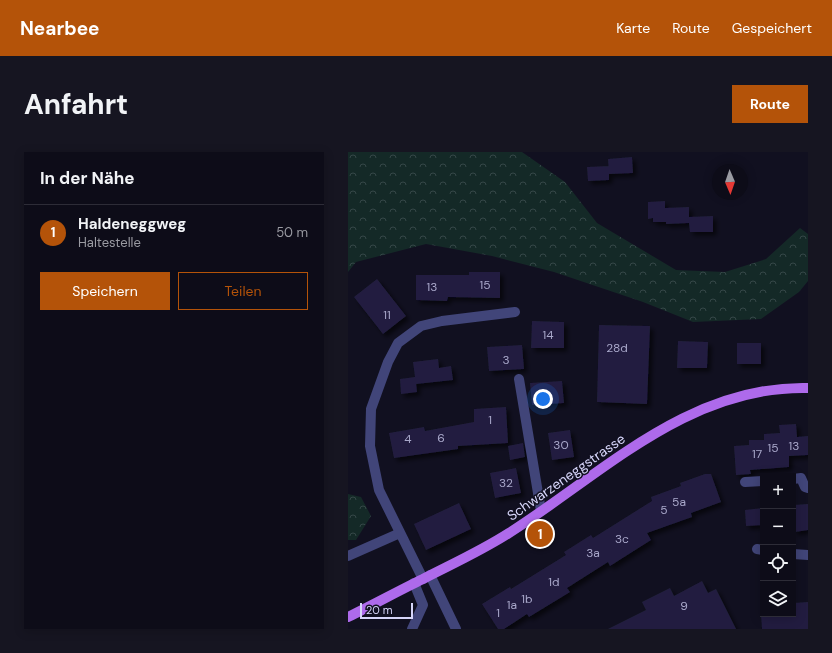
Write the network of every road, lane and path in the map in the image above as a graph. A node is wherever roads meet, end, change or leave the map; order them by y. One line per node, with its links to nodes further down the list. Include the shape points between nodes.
1 (515, 312): 9 (street, via 421,326 398,343 388,362 371,408 370,446 378,490)
2 (519, 379): 8 (street)
3 (808, 388): 8 (main road, Schwarzeneggstrasse, via 768,391 705,407 677,420 636,445)
4 (796, 479): 7 (street, via 801,478)
5 (760, 481): 6 (street)
6 (745, 482)
7 (808, 488)
8 (540, 511): 13 (main road, Schwarzeneggstrasse, via 485,548)
9 (400, 533): 12 (street); 13 (street)
10 (796, 554): 11 (street)
11 (808, 555)
12 (348, 556)
13 (423, 579): 14 (main road, Schwarzeneggstrasse); 15 (street, via 423,605); 16 (street)
14 (348, 618)
15 (412, 629)
16 (456, 629)

